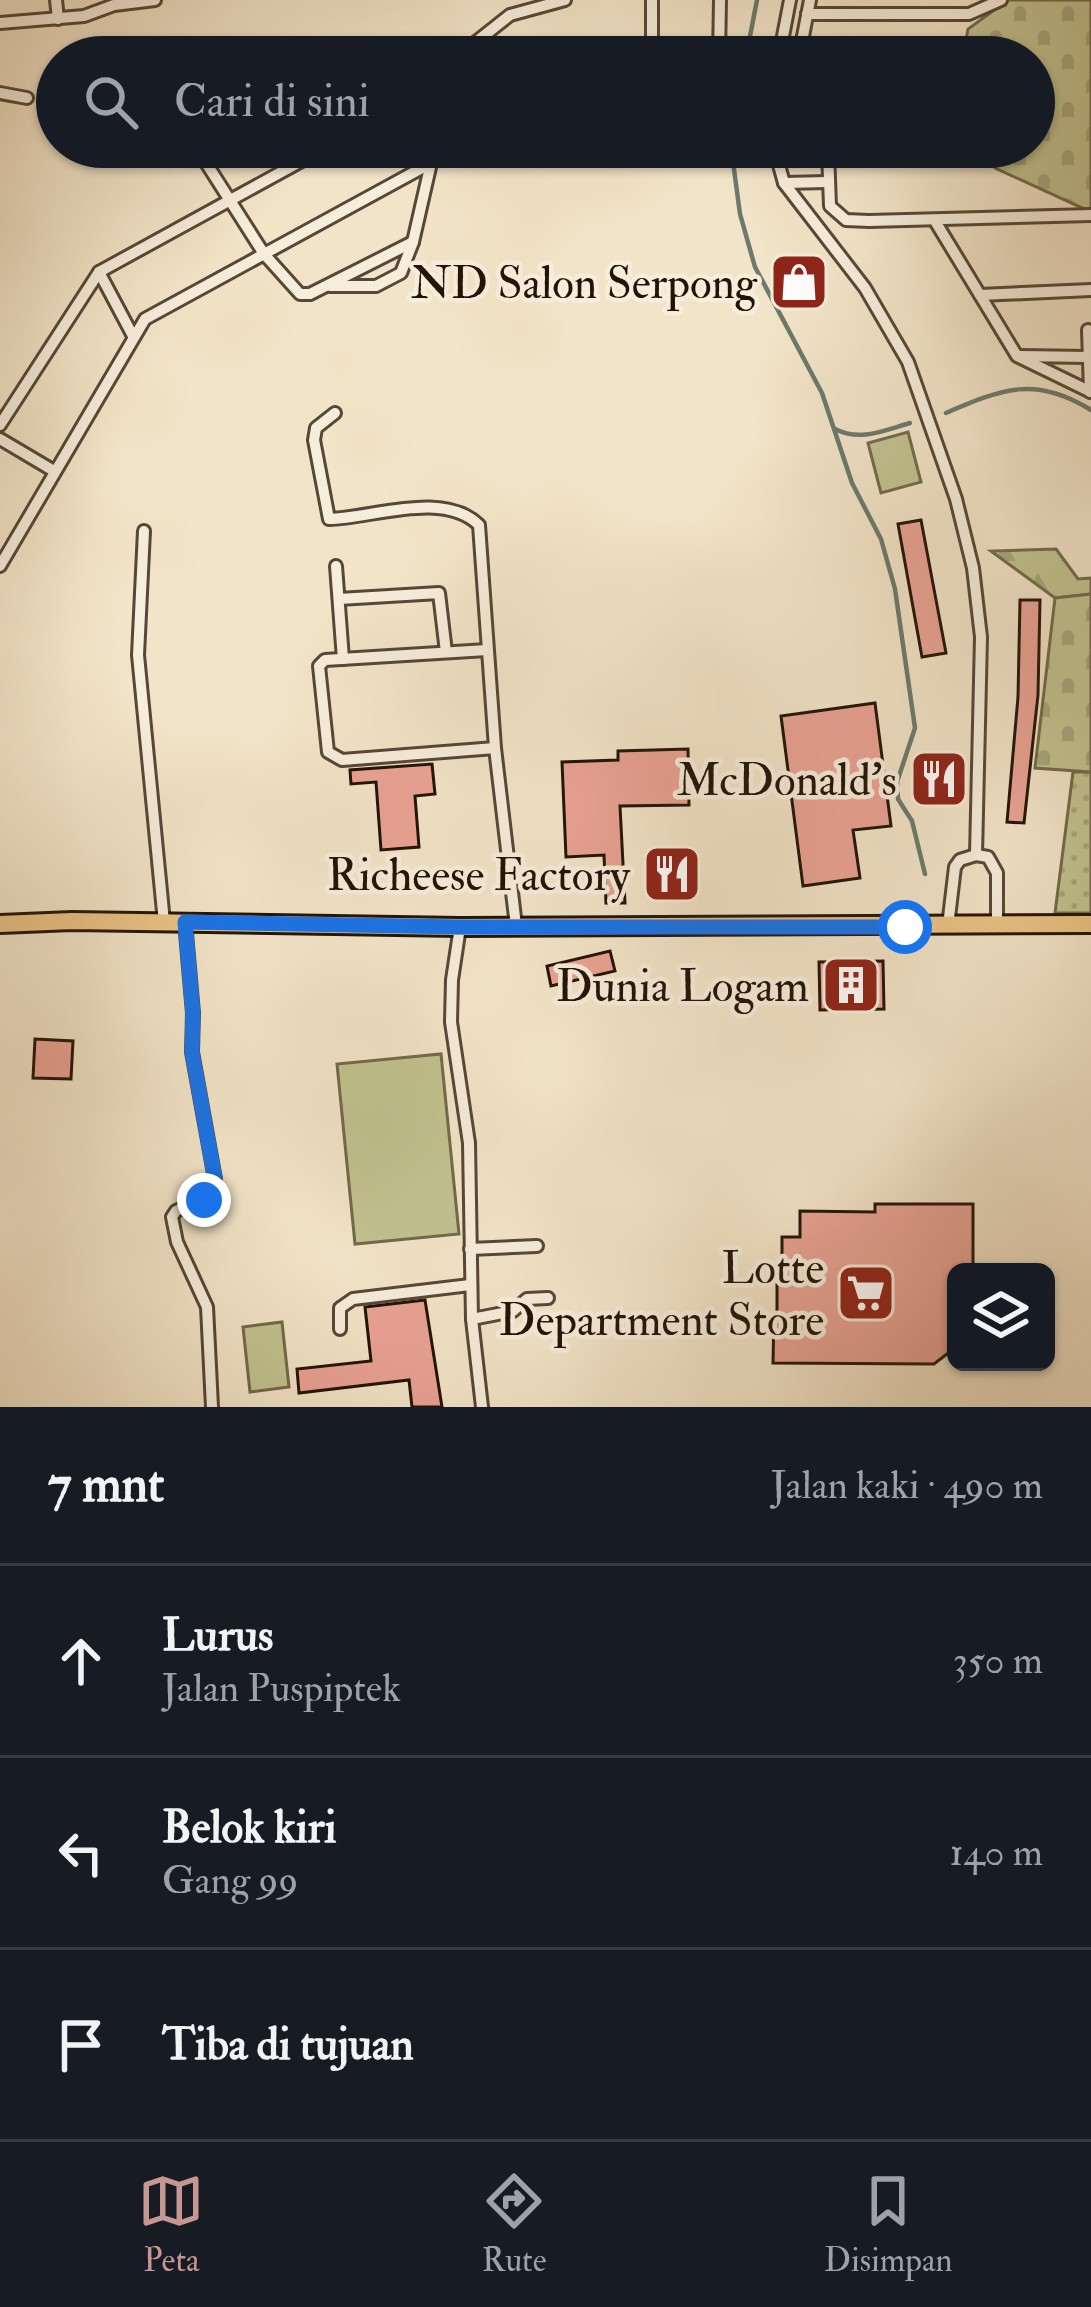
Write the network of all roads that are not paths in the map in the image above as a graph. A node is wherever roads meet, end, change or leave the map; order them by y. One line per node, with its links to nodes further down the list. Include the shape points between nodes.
1 (56, 0): 10 (street)
2 (155, 0): 10 (street)
3 (565, 0): 12 (street, via 510,15)
4 (652, 0): 13 (street)
5 (720, 0): 14 (street)
6 (790, 0): 15 (street)
7 (810, 0): 9 (street)
8 (1001, 0): 9 (street, via 969,14)
9 (807, 14): 16 (street)
10 (58, 20): 11 (street)
11 (0, 23)
12 (484, 36)
13 (652, 36)
14 (719, 36)
15 (782, 36)
16 (803, 36)
17 (0, 93): 18 (street)
18 (27, 98)
19 (210, 168): 27 (street)
20 (289, 168): 27 (street)
21 (422, 168): 31 (street)
22 (430, 168): 30 (street)
23 (780, 168): 26 (street)
24 (827, 168): 25 (street)
25 (827, 182): 26 (street); 29 (street, via 830,206 846,220)
26 (784, 183): 53 (street, via 865,289 908,362 956,499 981,638)
27 (232, 200): 31 (street); 32 (street)
28 (1091, 215): 29 (street)
29 (935, 221): 35 (street)
30 (413, 242): 33 (street); 33 (street, via 397,278)
31 (264, 254): 33 (street, via 300,294); 37 (street, via 145,320)
32 (99, 272): 37 (street); 42 (street)
33 (327, 286)
34 (1091, 290): 35 (street)
35 (980, 295): 38 (street)
36 (1088, 330): 39 (street)
37 (133, 336): 44 (street)
38 (1017, 356): 39 (street); 40 (street)
39 (1089, 357): 40 (street)
40 (1090, 392)
41 (335, 413): 49 (street, via 314,440 327,517 452,510 476,522)
42 (0, 425)
43 (0, 439): 44 (street)
44 (55, 471): 46 (street)
45 (144, 531): 54 (street, via 138,655)
46 (0, 566)
47 (336, 566): 48 (street)
48 (339, 598): 50 (street, via 439,592); 51 (street)
49 (488, 650): 50 (street); 52 (street)
50 (446, 652): 51 (street)
51 (343, 658): 52 (street, via 319,666 334,757)
52 (495, 748): 59 (street)
53 (976, 855): 57 (street, via 988,857 997,873); 60 (street, via 955,867)
54 (164, 922): 55 (main road); 58 (main road)
55 (185, 922): 61 (main road); 68 (street, via 192,1052 215,1179 212,1195 172,1217 207,1306)
56 (1091, 924): 57 (main road)
57 (997, 925): 60 (main road)
58 (3, 926)
59 (516, 926): 60 (main road); 61 (main road)
60 (948, 926)
61 (460, 927): 63 (street, via 451,1022 469,1142)
62 (537, 1246): 63 (street)
63 (470, 1249): 64 (street)
64 (470, 1285): 66 (street); 67 (street, via 352,1299 340,1308)
65 (548, 1298): 66 (street)
66 (472, 1319): 69 (street)
67 (340, 1329)
68 (212, 1407)
69 (482, 1407)

